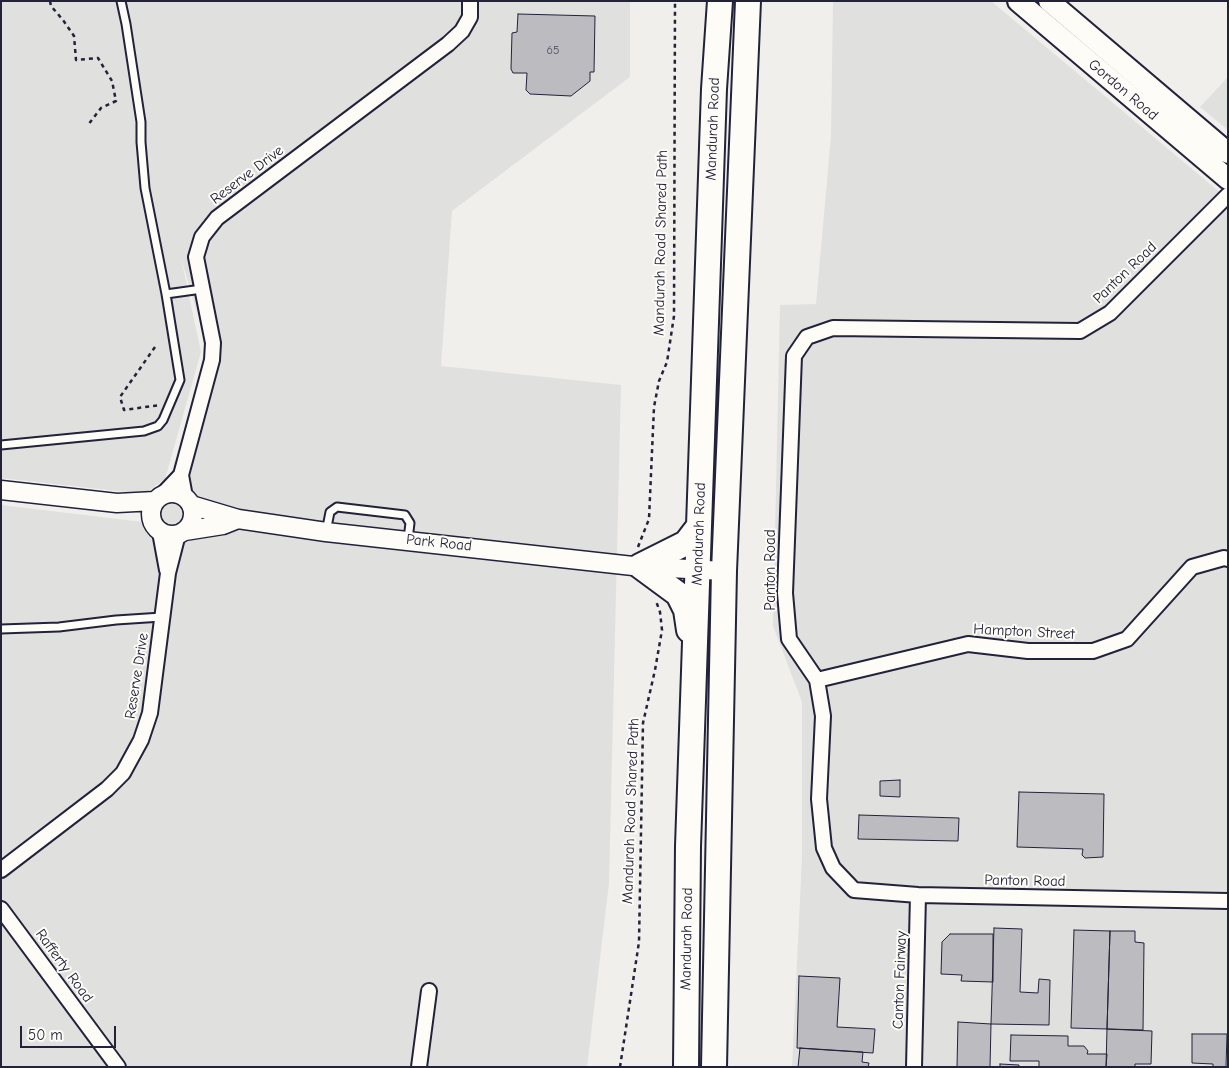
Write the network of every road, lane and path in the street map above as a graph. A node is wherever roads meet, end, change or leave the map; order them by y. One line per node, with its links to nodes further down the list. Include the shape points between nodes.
1 (50, 1): 11 (path, via 74,36 76,60 98,58 112,81 116,101 100,108)
2 (121, 1): 16 (lane, via 141,122 145,188)
3 (470, 1): 15 (street, Reserve Drive, via 470,16 462,31 448,44 217,218 202,237 196,257)
4 (675, 1): 32 (path, Mandurah Road Shared Path, via 674,316 667,362 654,407 649,519 638,546)
5 (708, 1): 10 (highway)
6 (720, 1): 10 (highway, Mandurah Road)
7 (748, 1): 35 (highway, Mandurah Road)
8 (1018, 1): 9 (main road, Gordon Road)
9 (1045, 7): 12 (main road, Gordon Road); 13 (main road, Gordon Road)
10 (717, 41): 26 (highway, Mandurah Road)
11 (88, 125)
12 (1228, 153)
13 (1228, 179)
14 (1228, 195): 40 (street, Panton Road, via 1110,313 1080,331 833,328 807,337 794,356 785,593 789,639)
15 (202, 288): 16 (lane); 20 (street, Reserve Drive, via 213,343 212,360)
16 (166, 294): 18 (lane, via 180,380)
17 (155, 347): 18 (path, via 120,397 124,410)
18 (170, 403): 19 (lane, via 163,420 152,429)
19 (1, 445)
20 (181, 476): 22 (street); 23 (street, Reserve Drive)
21 (1, 490): 24 (street)
22 (159, 498): 23 (street, via 174,493); 24 (street); 27 (street, via 151,514)
23 (188, 501): 25 (street, Park Road); 29 (street, via 192,520)
24 (117, 503): 27 (street)
25 (238, 520): 28 (street, Park Road); 29 (street, Park Road)
26 (700, 526): 32 (highway, via 686,543); 34 (highway, Mandurah Road)
27 (158, 529): 29 (street, via 172,535); 33 (street, Reserve Drive)
28 (326, 532): 30 (street, Park Road); 30 (lane, via 330,512 337,507 405,515 410,523)
29 (182, 533): 33 (street, Reserve Drive)
30 (408, 540): 32 (street, Park Road)
31 (1228, 559): 40 (street, Hampton Street, via 1192,567 1127,640 1093,651 1028,651 968,644)
32 (637, 566): 34 (street, Park Road); 39 (highway, via 678,594 686,610)
33 (168, 573): 37 (street, Reserve Drive)
34 (698, 577): 35 (street, Park Road); 39 (highway, Mandurah Road)
35 (724, 578): 46 (highway, Mandurah Road)
36 (655, 598): 49 (path, Mandurah Road Shared Path, via 662,630 643,723 639,942)
37 (162, 617): 38 (lane); 41 (street, Reserve Drive, via 150,713 124,773)
38 (1, 629)
39 (694, 671): 50 (highway, Mandurah Road)
40 (817, 680): 42 (street, Panton Road, via 823,716 819,799 824,848 833,868 854,890)
41 (1, 870)
42 (918, 895): 43 (street, Panton Road); 53 (street, Canton Fairway)
43 (1228, 901)
44 (1, 909): 47 (street, Rafferty Road)
45 (428, 991): 48 (street)
46 (714, 1040): 51 (highway, Mandurah Road); 52 (highway)
47 (118, 1067)
48 (419, 1067)
49 (620, 1067)
50 (686, 1067)
51 (714, 1067)
52 (723, 1067)
53 (914, 1067)

